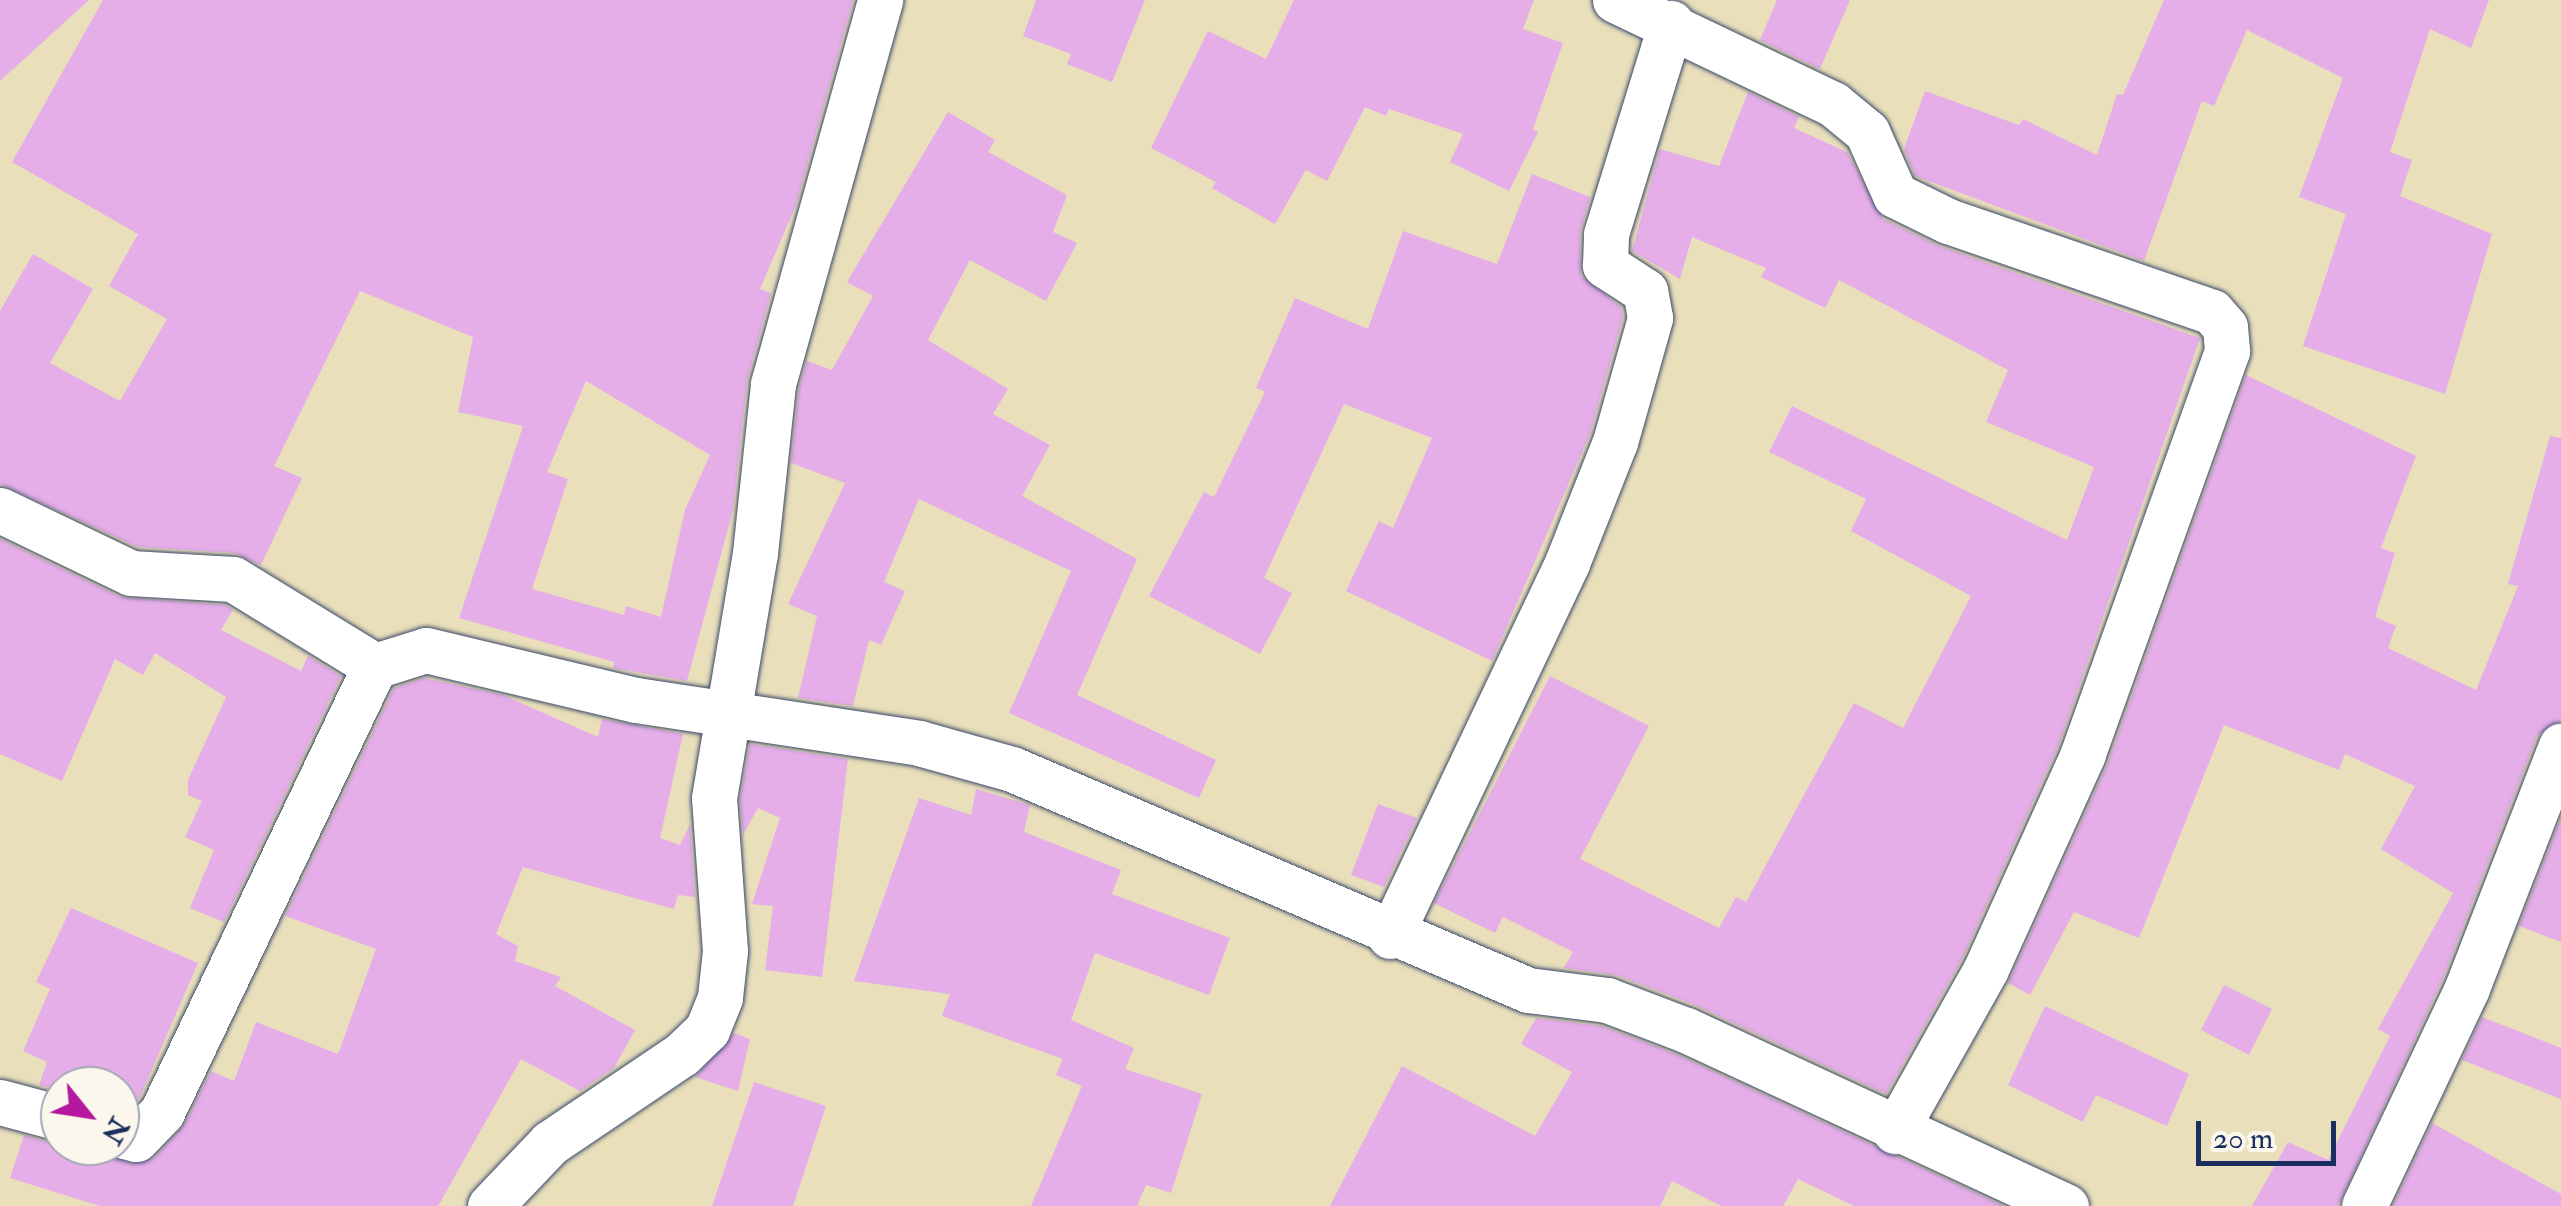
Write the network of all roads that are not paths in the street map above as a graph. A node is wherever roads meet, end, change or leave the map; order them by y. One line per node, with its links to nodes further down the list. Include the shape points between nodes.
1 (880, 0): 6 (street, via 772,384)
2 (1615, 0): 3 (street)
3 (1671, 23): 8 (street, via 1606,234 1605,265 1646,291 1650,318 1615,442 1519,668); 11 (street, via 1833,104 1867,132 1895,195 1948,220 2212,312 2225,327 2227,351 2083,754 1986,969)
4 (0, 510): 5 (street, via 131,573 232,580)
5 (375, 666): 6 (street, via 426,650 636,700); 12 (street, via 162,1112)
6 (730, 709): 8 (street, via 919,743 1012,769 1136,818); 13 (street, via 714,798 725,951 720,997 707,1030 550,1143)
7 (2561, 746): 15 (street, via 2466,988)
8 (1390, 936): 11 (street, via 1528,990 1606,1000 1686,1030)
9 (0, 1102): 10 (street)
10 (40, 1113)
11 (1895, 1131): 14 (street)
12 (140, 1135)
13 (490, 1206)
14 (2066, 1206)
15 (2364, 1206)

